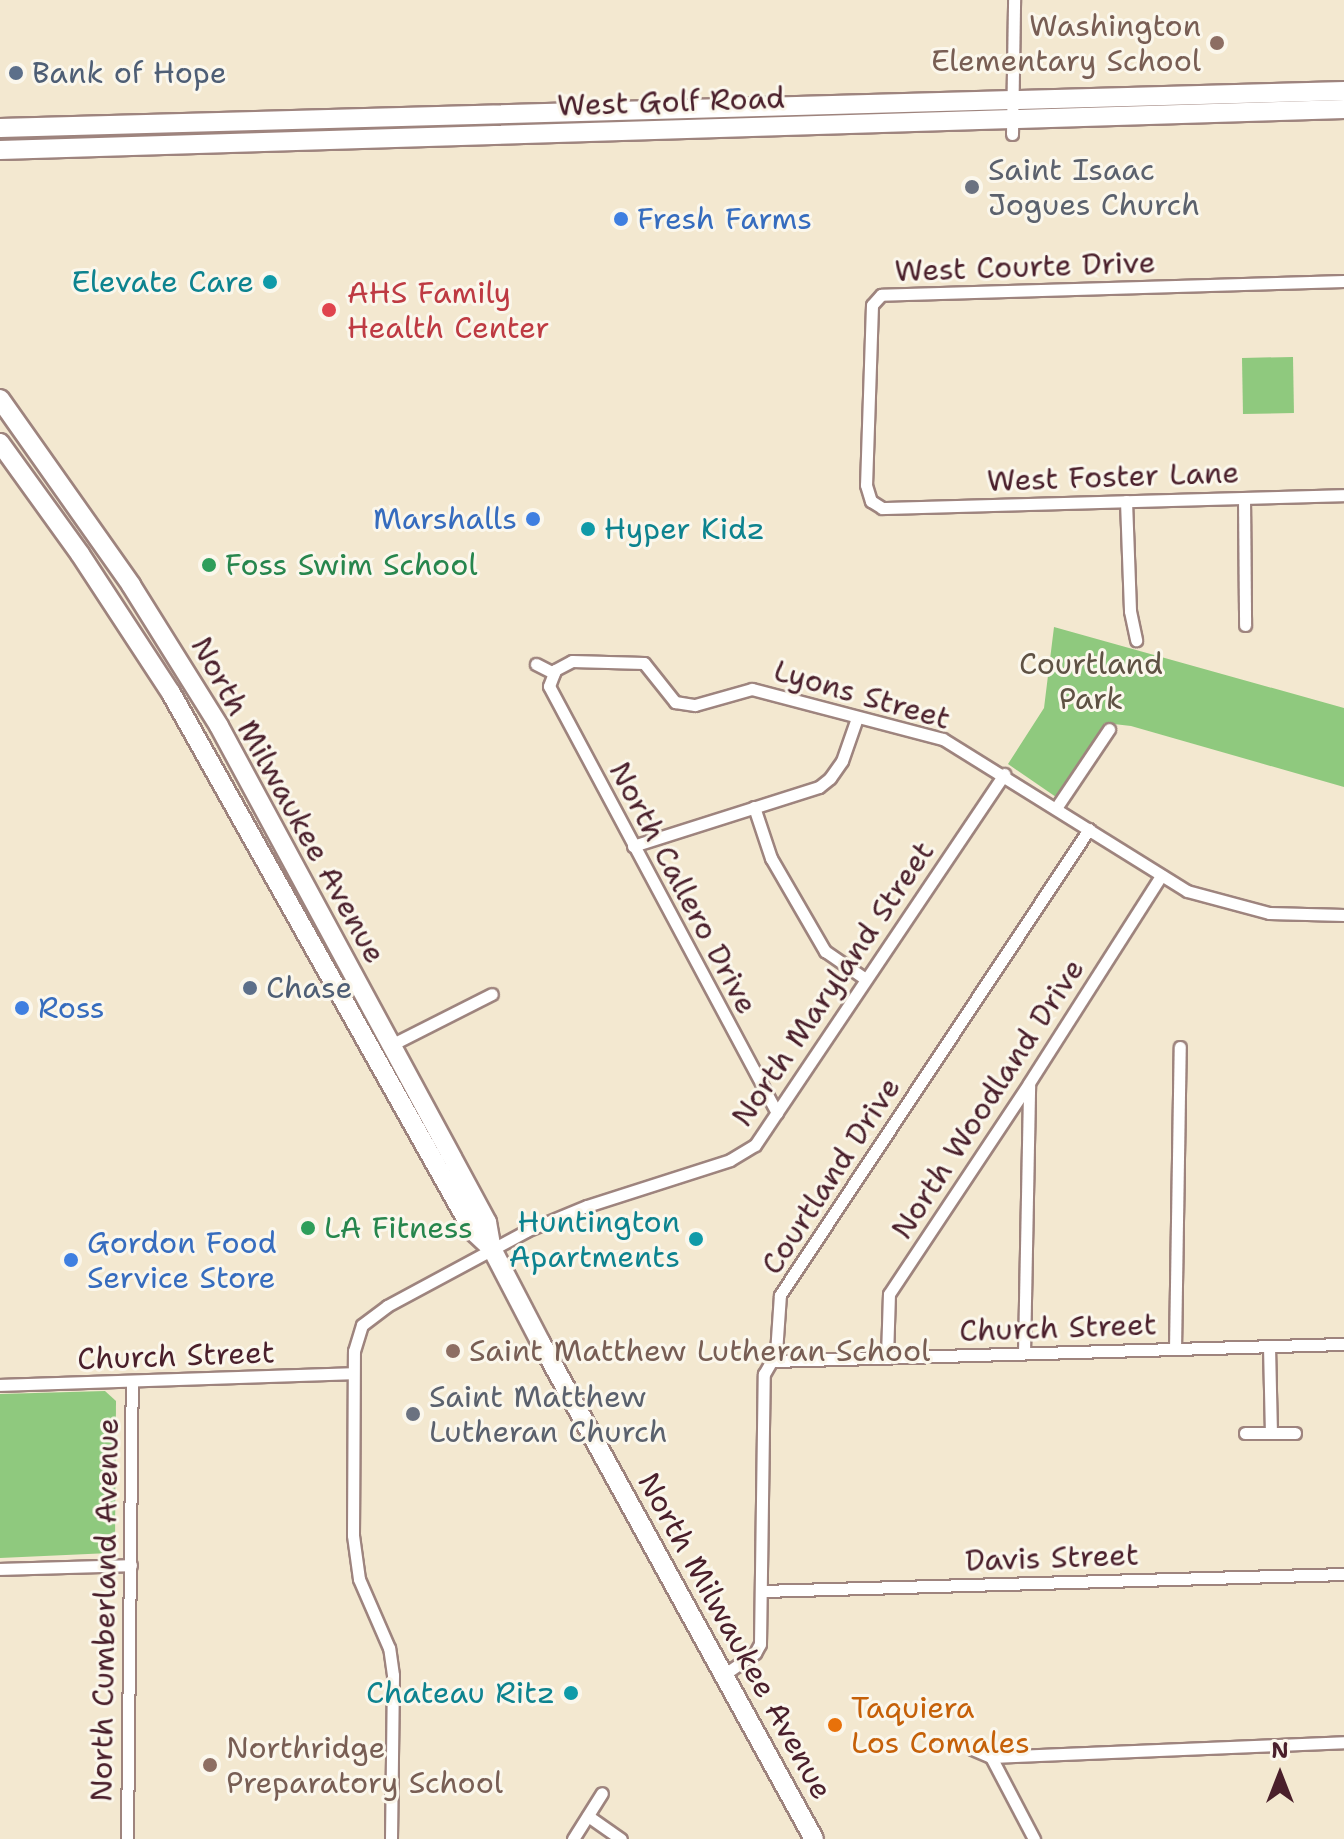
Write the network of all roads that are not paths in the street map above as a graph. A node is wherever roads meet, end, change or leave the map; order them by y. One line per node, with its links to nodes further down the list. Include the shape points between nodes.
1 (1014, 0): 4 (street)
2 (1344, 91): 4 (main road, West Golf Road)
3 (1344, 109): 4 (main road, West Golf Road)
4 (1013, 118): 5 (main road, West Golf Road); 6 (main road, West Golf Road)
5 (0, 128)
6 (0, 150)
7 (1344, 281): 13 (street, West Courte Drive, via 881,295 872,305 866,485 871,501)
8 (0, 399): 30 (main road, North Milwaukee Avenue, via 191,679 251,783)
9 (0, 443): 30 (main road, North Milwaukee Avenue, via 171,693)
10 (1344, 495): 11 (street, West Foster Lane)
11 (1244, 498): 12 (street, West Foster Lane); 14 (street)
12 (1126, 501): 13 (street, West Foster Lane); 15 (street)
13 (882, 508)
14 (1245, 625)
15 (1136, 640)
16 (536, 664): 17 (street)
17 (554, 673): 18 (street, Lyons Street, via 572,661 644,663 675,702 695,705 752,689); 24 (street, North Callero Drive, via 549,686)
18 (857, 718): 20 (street, Lyons Street, via 943,739); 21 (street, via 830,778 819,787)
19 (1109, 729): 22 (street)
20 (1004, 774): 22 (street, Lyons Street); 27 (street, North Maryland Street)
21 (754, 807): 24 (street); 27 (street, via 771,858 825,951)
22 (1056, 808): 23 (street, Lyons Street)
23 (1089, 829): 25 (street, Lyons Street); 39 (street, Courtland Drive, via 785,1286)
24 (633, 846): 32 (street, North Callero Drive)
25 (1161, 876): 26 (street, Lyons Street, via 1187,891 1247,909); 31 (street, North Woodland Drive)
26 (1344, 915)
27 (864, 978): 32 (street, North Maryland Street)
28 (492, 994): 30 (street)
29 (1180, 1047): 36 (street)
30 (381, 1049): 33 (main road, North Milwaukee Avenue, via 487,1222)
31 (1029, 1083): 37 (street); 38 (street, North Woodland Drive, via 889,1294)
32 (777, 1113): 33 (street, North Maryland Street, via 755,1145 739,1156 565,1214)
33 (492, 1249): 40 (street, North Maryland Street, via 373,1315 356,1337); 50 (main road, North Milwaukee Avenue)
34 (1344, 1344): 35 (street, Church Street)
35 (1269, 1346): 36 (street, Church Street); 44 (street)
36 (1175, 1349): 37 (street, Church Street)
37 (1024, 1353): 38 (street, Church Street)
38 (887, 1357): 39 (street, Church Street)
39 (773, 1361): 49 (street, Courtland Drive, via 765,1368 764,1382)
40 (353, 1373): 41 (street, Church Street); 57 (street, North Maryland Street, via 352,1520 359,1579 389,1648 393,1675)
41 (132, 1382): 42 (street, Church Street); 46 (street, North Cumberland Avenue)
42 (0, 1385)
43 (1245, 1433): 44 (street)
44 (1271, 1433): 45 (street)
45 (1295, 1433)
46 (131, 1565): 47 (street); 56 (street, North Cumberland Avenue)
47 (0, 1569)
48 (1344, 1574): 49 (street, Davis Street)
49 (762, 1591): 50 (street, Courtland Drive, via 760,1644)
50 (725, 1674): 60 (main road, North Milwaukee Avenue)
51 (1344, 1742): 53 (street)
52 (972, 1749): 53 (street)
53 (991, 1757): 61 (street)
54 (602, 1793): 55 (street)
55 (588, 1816): 58 (street); 59 (street)
56 (127, 1839)
57 (391, 1839)
58 (573, 1839)
59 (621, 1839)
60 (814, 1839)
61 (1034, 1839)

